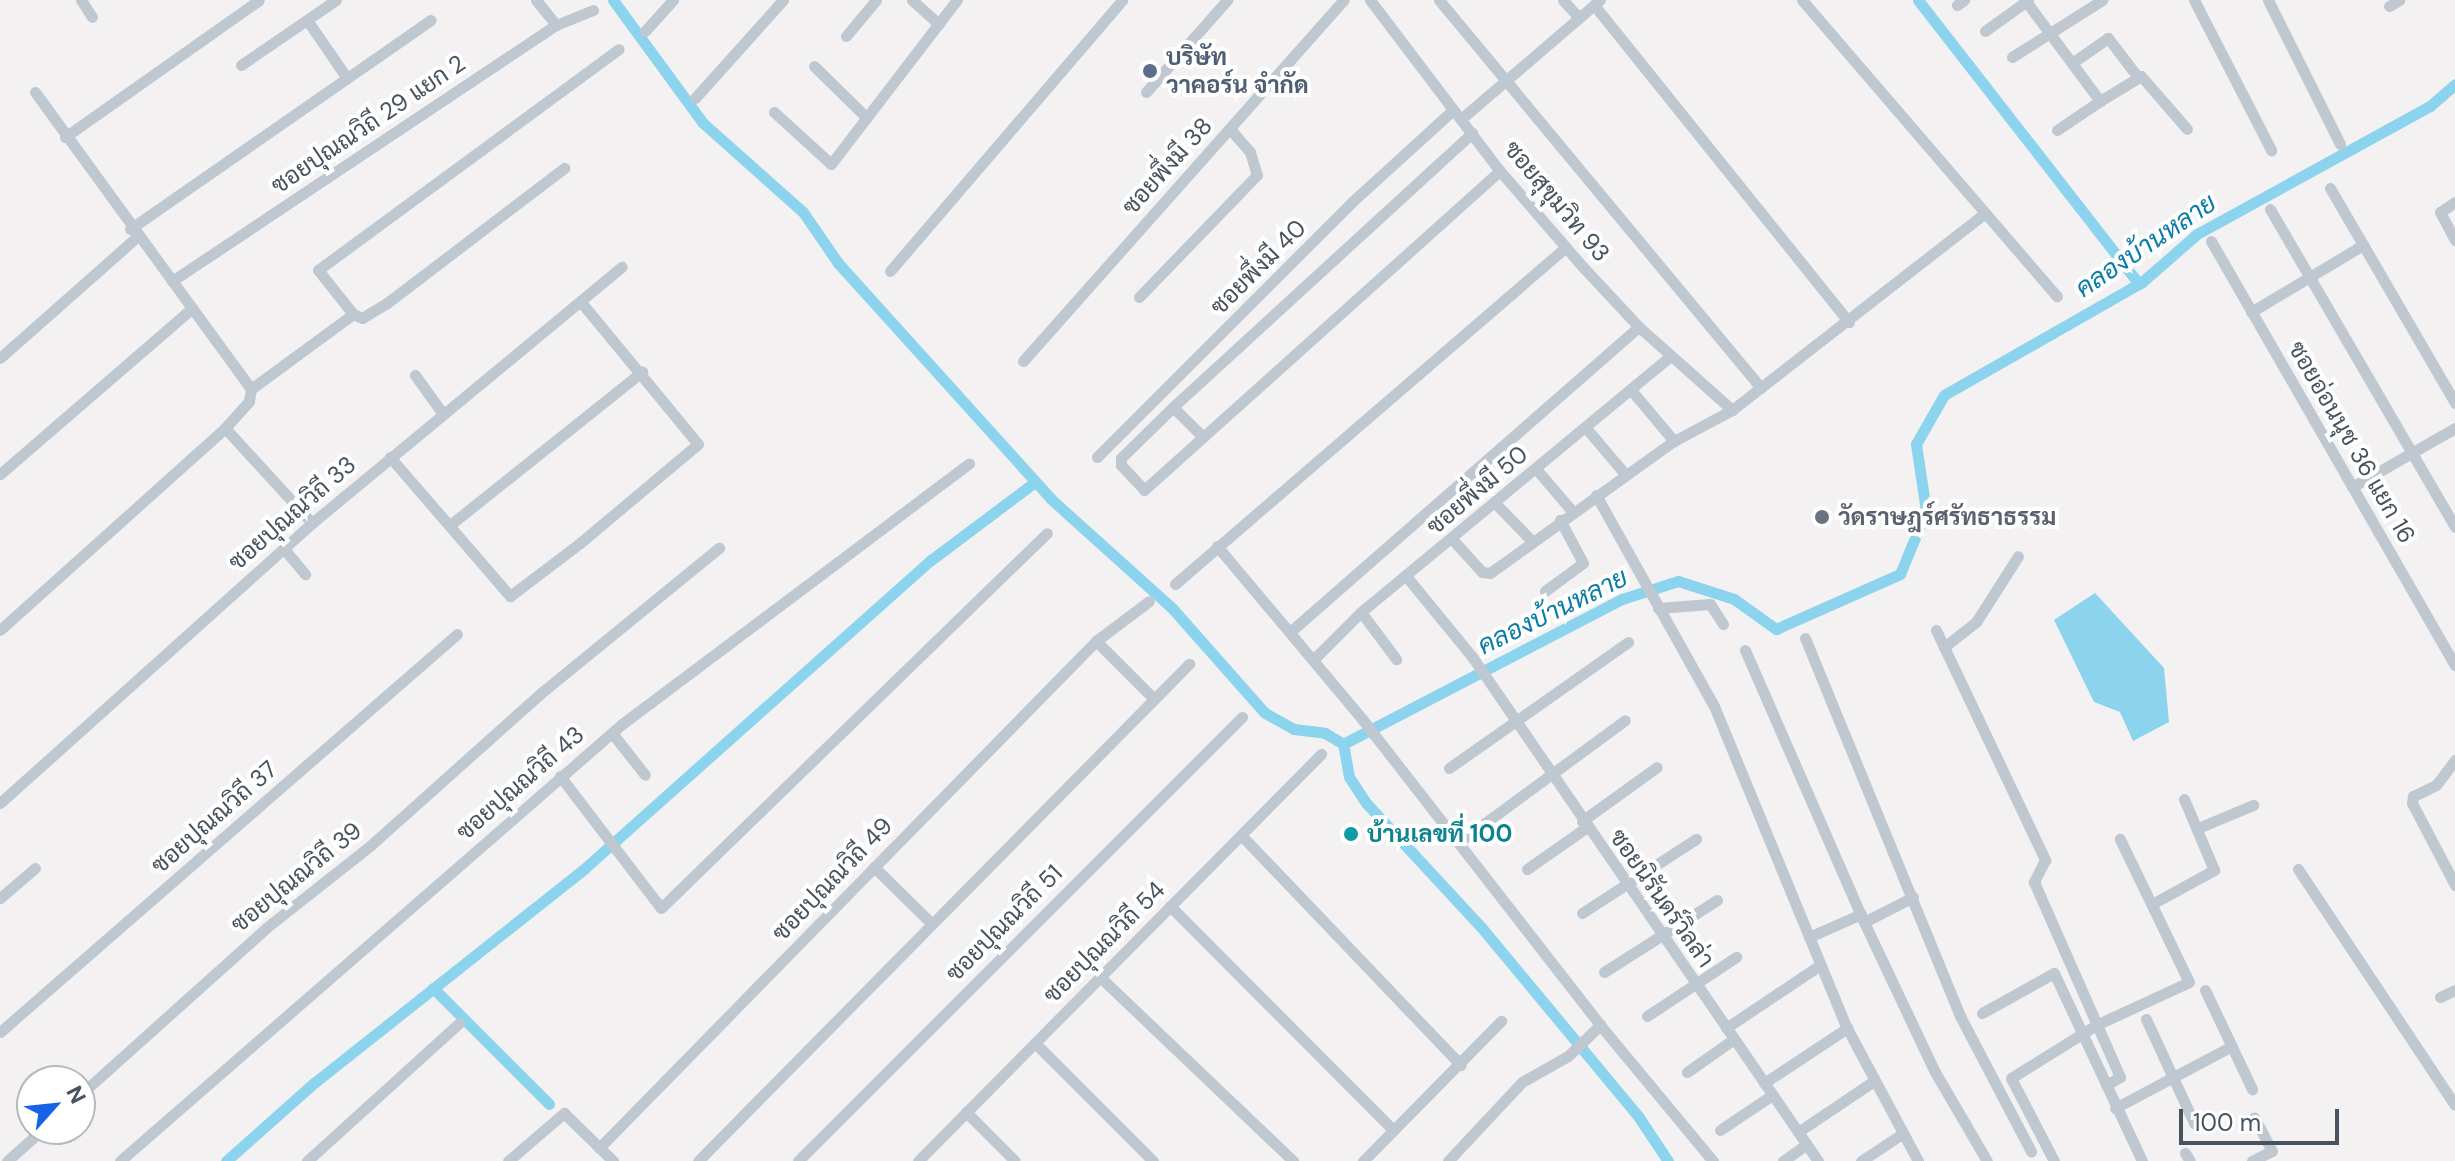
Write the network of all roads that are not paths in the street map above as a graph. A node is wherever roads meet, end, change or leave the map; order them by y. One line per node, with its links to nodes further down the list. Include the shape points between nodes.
1 (81, 0): 23 (street)
2 (259, 0): 52 (street)
3 (336, 0): 25 (street)
4 (536, 0): 28 (street)
5 (673, 0): 29 (street)
6 (783, 0): 43 (street)
7 (876, 0): 32 (street)
8 (912, 0): 27 (street)
9 (957, 0): 27 (street)
10 (1122, 0): 67 (street)
11 (1227, 0): 42 (street)
12 (1344, 0): 48 (street, ซอยพึ่งมี 38)
13 (1370, 0): 46 (street, ซอยสุขุมวิท 93)
14 (1439, 0): 40 (street)
15 (1563, 0): 24 (street)
16 (1802, 0): 60 (street)
17 (2027, 0): 30 (street); 31 (street)
18 (2102, 0): 31 (street)
19 (2194, 0): 54 (street)
20 (2268, 0): 53 (street)
21 (1597, 2): 24 (street, ซอยพึ่งมี 40); 76 (street)
22 (593, 10): 28 (street, ซอยปุณณวิถี 29 แยก 2)
23 (92, 17)
24 (1579, 18): 40 (street, ซอยพึ่งมี 40)
25 (307, 20): 36 (street); 39 (street)
26 (431, 20): 39 (street)
27 (939, 24): 47 (street)
28 (556, 25): 69 (street, ซอยปุณณวิถี 29 แยก 2)
29 (645, 31)
30 (1985, 31)
31 (2049, 33): 34 (street); 35 (street)
32 (846, 36)
33 (619, 49): 75 (street, via 318,270)
34 (2012, 57)
35 (2072, 63): 38 (street, via 2110,38); 44 (street)
36 (241, 65)
37 (814, 66): 47 (street)
38 (2137, 76): 44 (street); 49 (street, via 2144,77)
39 (347, 78): 61 (street)
40 (1504, 82): 46 (street, ซอยพึ่งมี 40); 83 (street)
41 (35, 92): 52 (street)
42 (1146, 92)
43 (695, 98)
44 (2100, 101): 50 (street)
45 (774, 112): 47 (street, via 831,164)
46 (1457, 114): 51 (street, ซอยสุขุมวิท 93); 97 (street, ซอยพึ่งมี 40, via 1353,201)
47 (867, 118)
48 (1230, 129): 71 (street, via 1250,152 1257,175); 80 (street, ซอยพึ่งมี 38)
49 (2187, 129)
50 (2057, 130)
51 (1472, 133): 56 (street, ซอยสุขุมวิท 93); 87 (street)
52 (65, 137): 61 (street)
53 (2340, 144)
54 (2271, 150)
55 (564, 168): 75 (street, via 387,303 362,318)
56 (1500, 171): 65 (street, ซอยสุขุมวิท 93); 93 (street)
57 (2330, 188): 64 (street)
58 (2455, 202): 62 (street, via 2440,212)
59 (2270, 209): 68 (street)
60 (1984, 214): 70 (street); 76 (street)
61 (133, 233): 69 (street); 78 (street)
62 (2455, 240)
63 (2211, 241): 74 (street, ซอยอ่อนนุช 36 แยก 16)
64 (2363, 245): 68 (street); 86 (street)
65 (1566, 247): 77 (street, ซอยสุขุมวิท 93); 113 (street)
66 (622, 267): 72 (street, ซอยปุณณวิถี 33)
67 (890, 271)
68 (2309, 275): 74 (street); 95 (street)
69 (172, 281): 73 (street)
70 (2057, 296)
71 (1139, 297)
72 (580, 301): 81 (street); 89 (street, ซอยปุณณวิถี 33)
73 (192, 308): 84 (street); 100 (street)
74 (2251, 312): 102 (street, ซอยอ่อนนุช 36 แยก 16)
75 (353, 314): 84 (street)
76 (1849, 322): 83 (street)
77 (1639, 327): 79 (street, ซอยสุขุมวิท 93); 127 (street)
78 (1, 355)
79 (1671, 356): 85 (street, ซอยพึ่งมี 50); 88 (street, ซอยสุขุมวิท 93)
80 (1023, 361)
81 (642, 372): 108 (street); 108 (street, via 698,444 510,596)
82 (415, 375): 89 (street)
83 (1761, 388): 88 (street)
84 (251, 389): 90 (street, via 249,401)
85 (1631, 390): 91 (street, ซอยพึ่งมี 50); 94 (street)
86 (2455, 403)
87 (1173, 407): 93 (street); 93 (street, via 1120,460 1144,490)
88 (1732, 410): 94 (street)
89 (443, 414): 96 (street, ซอยปุณณวิถี 33)
90 (225, 428): 107 (street); 125 (street)
91 (1586, 428): 99 (street, ซอยพึ่งมี 50); 101 (street)
92 (2455, 428): 95 (street)
93 (1203, 437)
94 (1674, 441): 101 (street)
95 (2412, 453): 102 (street); 109 (street)
96 (390, 457): 107 (street, ซอยปุณณวิถี 33); 108 (street)
97 (1097, 457)
98 (969, 463): 142 (street, ซอยปุณณวิถี 43)
99 (1537, 470): 104 (street, ซอยพึ่งมี 50); 105 (street)
100 (0, 474)
101 (1625, 474): 103 (street)
102 (2352, 487): 137 (street, ซอยอ่อนนุช 36 แยก 16)
103 (1596, 495): 105 (street); 122 (street)
104 (1496, 504): 111 (street, ซอยพึ่งมี 50); 112 (street)
105 (1572, 511): 106 (street)
106 (1560, 520): 112 (street); 120 (street, via 1583,563 1581,570)
107 (312, 523): 115 (street, ซอยปุณณวิถี 33)
108 (450, 525)
109 (2455, 527)
110 (1047, 533): 149 (street, via 661,908)
111 (1453, 540): 112 (street, via 1486,574); 118 (street, ซอยพึ่งมี 50)
112 (1531, 540)
113 (1217, 546): 119 (street); 127 (street)
114 (719, 548): 200 (street, ซอยปุณณวิถี 39, via 266,928)
115 (284, 549): 117 (street); 151 (street, ซอยปุณณวิถี 33)
116 (2018, 556): 132 (street, via 1976,622)
117 (305, 574)
118 (1406, 576): 123 (street, ซอยพึ่งมี 50); 140 (street, ซอยนิรันดร์วิลล่า, via 1473,658)
119 (1175, 584)
120 (1545, 591)
121 (1149, 601): 130 (street, ซอยปุณณวิถี 49)
122 (1658, 608): 124 (street, via 1710,604); 174 (street, via 1714,706)
123 (1361, 612): 134 (street); 135 (street, ซอยพึ่งมี 50)
124 (1723, 624)
125 (0, 630)
126 (1936, 630): 132 (street)
127 (1290, 632): 135 (street)
128 (457, 634): 192 (street, ซอยปุณณวิถี 37)
129 (1805, 638): 165 (street)
130 (1096, 641): 138 (street); 159 (street, ซอยปุณณวิถี 49)
131 (1628, 642): 140 (street)
132 (1944, 647): 189 (street, via 2041,848 2045,860 2034,882)
133 (1745, 650): 171 (street)
134 (1396, 659)
135 (1313, 660): 188 (street)
136 (1189, 664): 138 (street)
137 (2455, 665)
138 (1154, 699): 172 (street)
139 (1242, 717): 226 (street, ซอยปุณณวิถี 51)
140 (1513, 720): 146 (street); 147 (street, ซอยนิรันดร์วิลล่า)
141 (1625, 720): 147 (street)
142 (612, 733): 148 (street); 149 (street, ซอยปุณณวิถี 43)
143 (1321, 754): 155 (street, ซอยปุณณวิถี 54)
144 (2455, 760): 164 (street, via 2412,803)
145 (1657, 767): 153 (street)
146 (1449, 768)
147 (1549, 773): 153 (street, ซอยนิรันดร์วิลล่า); 156 (street)
148 (645, 775)
149 (560, 776): 221 (street, ซอยปุณณวิถี 43)
150 (2184, 799): 154 (street)
151 (0, 803)
152 (2253, 805): 154 (street)
153 (1584, 824): 161 (street); 163 (street, ซอยนิรันดร์วิลล่า)
154 (2198, 828): 168 (street, via 2214,862 2210,876)
155 (1241, 835): 169 (street, ซอยปุณณวิถี 54); 197 (street)
156 (1466, 837)
157 (1696, 839): 163 (street)
158 (2120, 839): 168 (street)
159 (874, 867): 172 (street); 217 (street, ซอยปุณณวิถี 49)
160 (35, 868): 166 (street)
161 (1527, 869)
162 (2298, 869): 206 (street)
163 (1626, 884): 170 (street); 173 (street, ซอยนิรันดร์วิลล่า)
164 (2455, 885)
165 (1913, 897): 171 (street); 218 (street, via 1960,1016)
166 (0, 898)
167 (1717, 900): 173 (street)
168 (2152, 904): 189 (street, via 2189,982)
169 (1170, 906): 178 (street, ซอยปุณณวิถี 54); 211 (street)
170 (1582, 913)
171 (1862, 918): 174 (street); 238 (street, via 1935,1072)
172 (932, 924): 225 (street)
173 (1661, 934): 177 (street); 179 (street, ซอยนิรันดร์วิลล่า)
174 (1809, 937): 176 (street)
175 (1736, 957): 179 (street)
176 (1820, 965): 190 (street); 191 (street)
177 (1604, 972)
178 (1100, 977): 195 (street, ซอยปุณณวิถี 54); 230 (street)
179 (1695, 984): 184 (street); 190 (street, ซอยนิรันดร์วิลล่า)
180 (2205, 990): 196 (street)
181 (2455, 990): 182 (street)
182 (2440, 997)
183 (1982, 1013): 193 (street, via 2054,973)
184 (1647, 1016)
185 (2146, 1019): 199 (street)
186 (1501, 1021): 197 (street)
187 (459, 1023): 222 (street)
188 (1600, 1025): 232 (street, via 1568,1056 1522,1082); 233 (street)
189 (2096, 1025): 193 (street); 203 (street, via 2120,1077)
190 (1726, 1028): 194 (street, ซอยนิรันดร์วิลล่า)
191 (1847, 1028): 201 (street); 202 (street)
192 (0, 1032)
193 (2081, 1034): 203 (street); 239 (street, via 2011,1078)
194 (1734, 1039): 198 (street); 202 (street, ซอยนิรันดร์วิลล่า)
195 (1035, 1043): 208 (street, ซอยปุณณวิถี 54); 229 (street)
196 (2232, 1046): 199 (street); 204 (street)
197 (1461, 1065): 211 (street)
198 (1687, 1072)
199 (2174, 1078): 207 (street); 210 (street)
200 (96, 1081)
201 (1874, 1081): 213 (street); 214 (street)
202 (1764, 1083): 205 (street, ซอยนิรันดร์วิลล่า)
203 (2106, 1085): 207 (street)
204 (2252, 1089)
205 (1772, 1095): 212 (street); 213 (street, ซอยนิรันดร์วิลล่า)
206 (2455, 1105)
207 (2115, 1108): 240 (street)
208 (966, 1112): 227 (street, ซอยปุณณวิถี 54); 228 (street)
209 (2254, 1117): 219 (street)
210 (2194, 1123)
211 (1393, 1130): 231 (street)
212 (1720, 1130)
213 (1798, 1132): 215 (street, ซอยนิรันดร์วิลล่า)
214 (1902, 1134): 236 (street); 237 (street)
215 (1807, 1144): 234 (street); 235 (street, ซอยนิรันดร์วิลล่า)
216 (25, 1145): 220 (street)
217 (599, 1148): 223 (street, via 564,1113); 224 (street)
218 (2031, 1151)
219 (2275, 1156): 241 (street)
220 (7, 1161)
221 (120, 1161)
222 (307, 1161)
223 (508, 1161)
224 (613, 1161)
225 (698, 1161)
226 (798, 1161)
227 (918, 1161)
228 (1015, 1161)
229 (1153, 1161)
230 (1293, 1161)
231 (1363, 1161)
232 (1448, 1161)
233 (1713, 1161)
234 (1783, 1161)
235 (1818, 1161)
236 (1861, 1161)
237 (1918, 1161)
238 (1987, 1161)
239 (2054, 1161)
240 (2142, 1161)
241 (2252, 1161)

